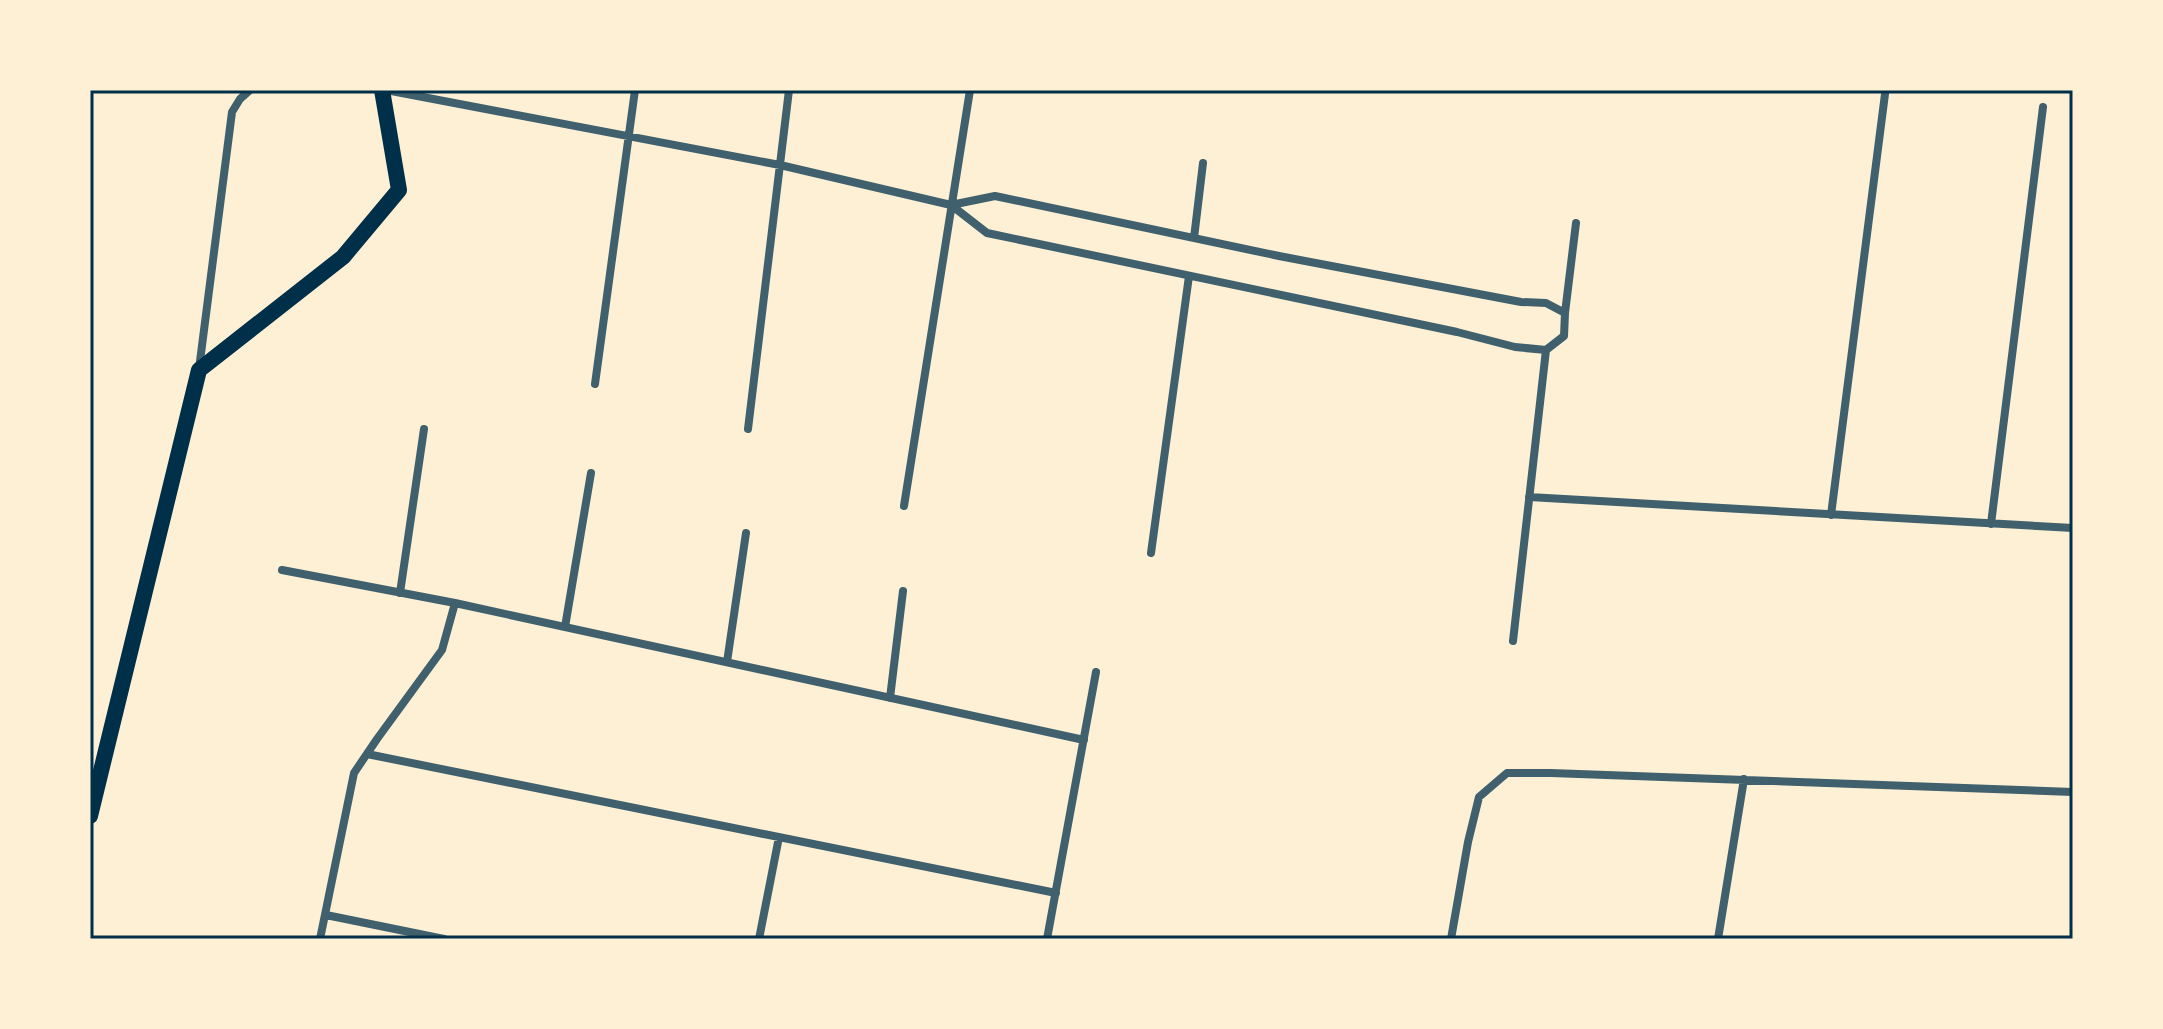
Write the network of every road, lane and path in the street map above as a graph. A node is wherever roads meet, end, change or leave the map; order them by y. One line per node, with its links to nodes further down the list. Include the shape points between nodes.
1 (250, 90): 17 (street, via 232,112)
2 (384, 90): 8 (street); 17 (main road, via 399,190 343,257)
3 (635, 90): 8 (street)
4 (789, 90): 10 (street)
5 (970, 90): 11 (street)
6 (1885, 94): 24 (street)
7 (2043, 107): 25 (street)
8 (627, 135): 10 (street); 18 (street)
9 (1203, 163): 13 (street)
10 (780, 165): 11 (street); 20 (street)
11 (951, 205): 13 (street, via 995,196); 14 (street, via 987,233); 23 (street)
12 (1576, 223): 15 (street)
13 (1194, 238): 15 (street, via 1546,303)
14 (1189, 276): 16 (street); 28 (street)
15 (1565, 313): 16 (street, via 1564,336)
16 (1546, 350): 22 (street)
17 (199, 370): 42 (main road)
18 (595, 384)
19 (424, 429): 31 (street)
20 (748, 429)
21 (591, 473): 33 (street)
22 (1529, 497): 24 (street); 34 (street)
23 (904, 506)
24 (1831, 515): 25 (street)
25 (1991, 524): 26 (street)
26 (2073, 528)
27 (746, 533): 35 (street)
28 (1151, 553)
29 (282, 570): 31 (street)
30 (903, 591): 37 (street)
31 (400, 593): 32 (street)
32 (455, 603): 33 (street); 39 (street, via 442,650)
33 (565, 627): 35 (street)
34 (1513, 641)
35 (727, 662): 37 (street)
36 (1096, 672): 38 (street)
37 (890, 698): 38 (street)
38 (1084, 740): 44 (street)
39 (367, 754): 43 (street); 45 (street, via 354,773)
40 (1744, 779): 41 (street); 50 (street, via 1507,773 1479,797); 51 (street)
41 (2073, 792)
42 (90, 816)
43 (779, 837): 44 (street); 48 (street)
44 (1056, 893): 49 (street)
45 (326, 915): 46 (street); 47 (street)
46 (320, 939)
47 (444, 939)
48 (759, 939)
49 (1047, 939)
50 (1451, 939)
51 (1718, 939)

